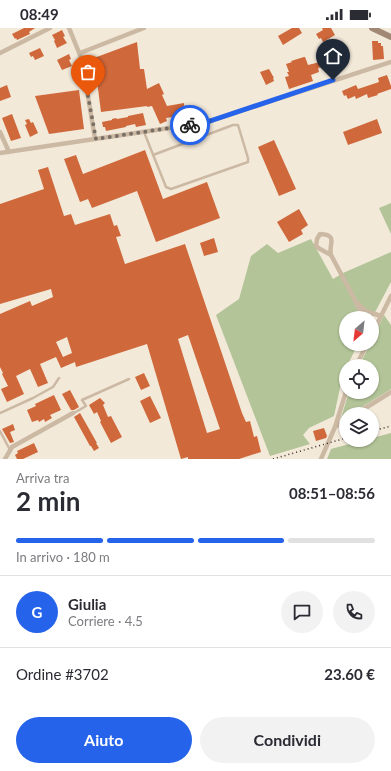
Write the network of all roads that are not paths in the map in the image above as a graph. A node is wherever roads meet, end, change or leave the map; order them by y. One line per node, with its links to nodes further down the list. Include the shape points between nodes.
1 (50, 28): 6 (street)
2 (69, 28): 7 (street)
3 (144, 28): 7 (street)
4 (372, 28): 5 (street)
5 (391, 37)
6 (0, 53)
7 (80, 53): 11 (street)
8 (391, 62): 10 (street, via 210,121)
9 (0, 132): 12 (street)
10 (144, 132): 11 (street); 14 (lane)
11 (96, 139): 12 (street)
12 (8, 152): 13 (street)
13 (0, 153)
14 (153, 155): 14 (lane, via 166,186 171,189 248,162 238,125 233,124)
15 (331, 255): 15 (street, via 330,236 320,234 316,246); 17 (street)
16 (391, 296): 19 (street)
17 (356, 302): 18 (street); 19 (street, via 366,311)
18 (360, 311)
19 (381, 316): 20 (street)
20 (379, 320)
21 (59, 378): 26 (lane, via 53,387)
22 (129, 379): 27 (lane, via 82,400 86,406)
23 (391, 392): 25 (street)
24 (344, 399): 29 (street)
25 (367, 407)
26 (0, 413)
27 (73, 414): 31 (street, via 12,447)
28 (339, 425): 29 (street)
29 (336, 427): 33 (street)
30 (0, 431): 31 (lane)
31 (10, 451): 32 (street)
32 (5, 459)
33 (321, 459)

